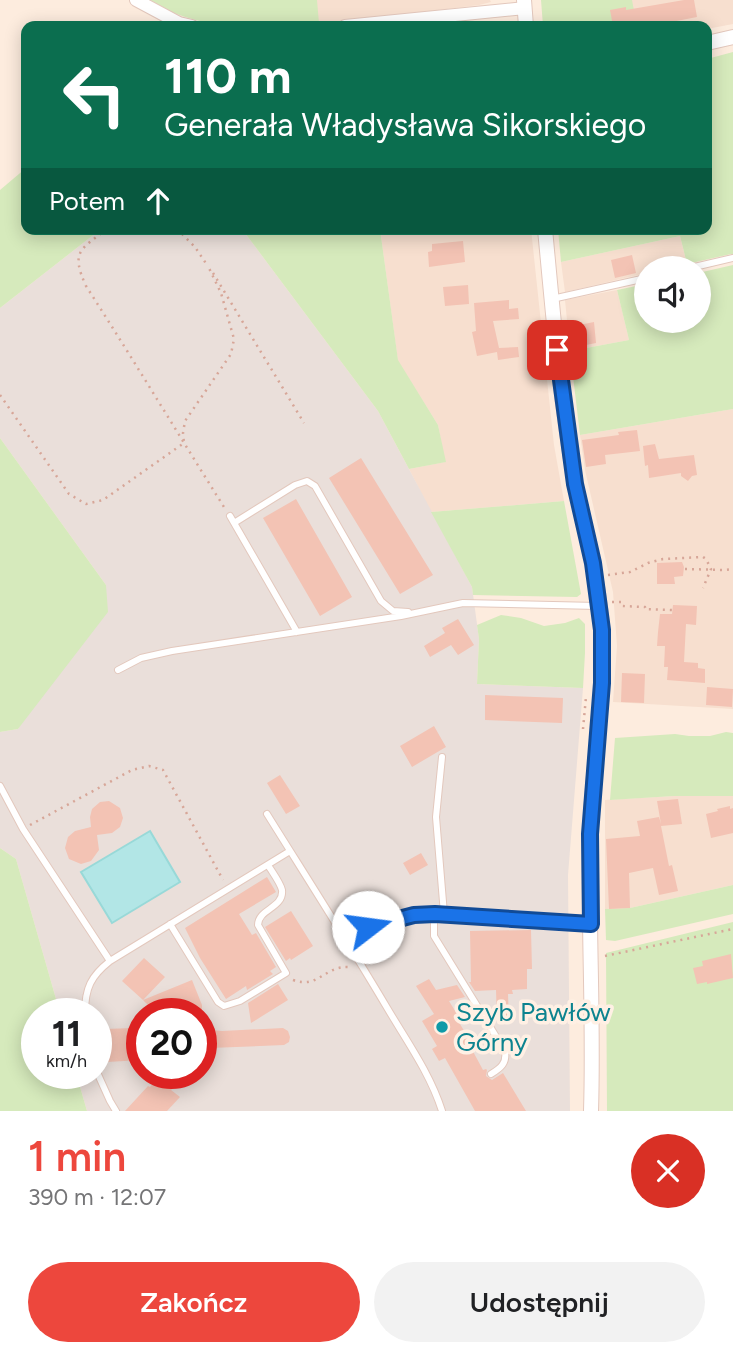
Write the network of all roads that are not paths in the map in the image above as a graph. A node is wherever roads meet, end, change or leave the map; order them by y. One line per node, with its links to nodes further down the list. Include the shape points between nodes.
1 (136, 0): 3 (street)
2 (525, 4): 4 (street)
3 (177, 21)
4 (386, 21)
5 (733, 37): 6 (street)
6 (712, 42)
7 (546, 235): 11 (street)
8 (733, 258): 9 (lane)
9 (711, 263)
10 (634, 281): 11 (lane)
11 (552, 299): 14 (street, via 575,484)
12 (230, 516): 13 (lane)
13 (234, 523): 15 (lane, via 307,481 315,486 381,601 393,611); 16 (lane)
14 (605, 605): 15 (lane, via 463,603); 26 (street, via 590,834)
15 (418, 612): 16 (lane)
16 (297, 632): 17 (lane, via 141,657)
17 (118, 670)
18 (442, 757): 24 (lane, via 436,817)
19 (0, 786): 28 (lane)
20 (267, 814): 21 (lane)
21 (290, 851): 22 (lane); 27 (lane)
22 (268, 865): 25 (lane); 25 (lane, via 282,894 258,925 286,973 240,1001 224,1006 218,1002)
23 (435, 914): 24 (lane); 27 (lane); 30 (lane, via 434,936 505,1051 504,1063)
24 (444, 914): 26 (lane)
25 (170, 924): 28 (lane)
26 (591, 924): 34 (street)
27 (343, 934): 33 (lane, via 428,1078)
28 (110, 961): 29 (lane, via 97,972)
29 (86, 998)
30 (491, 1074)
31 (105, 1089): 32 (lane)
32 (116, 1111)
33 (442, 1111)
34 (591, 1111)

